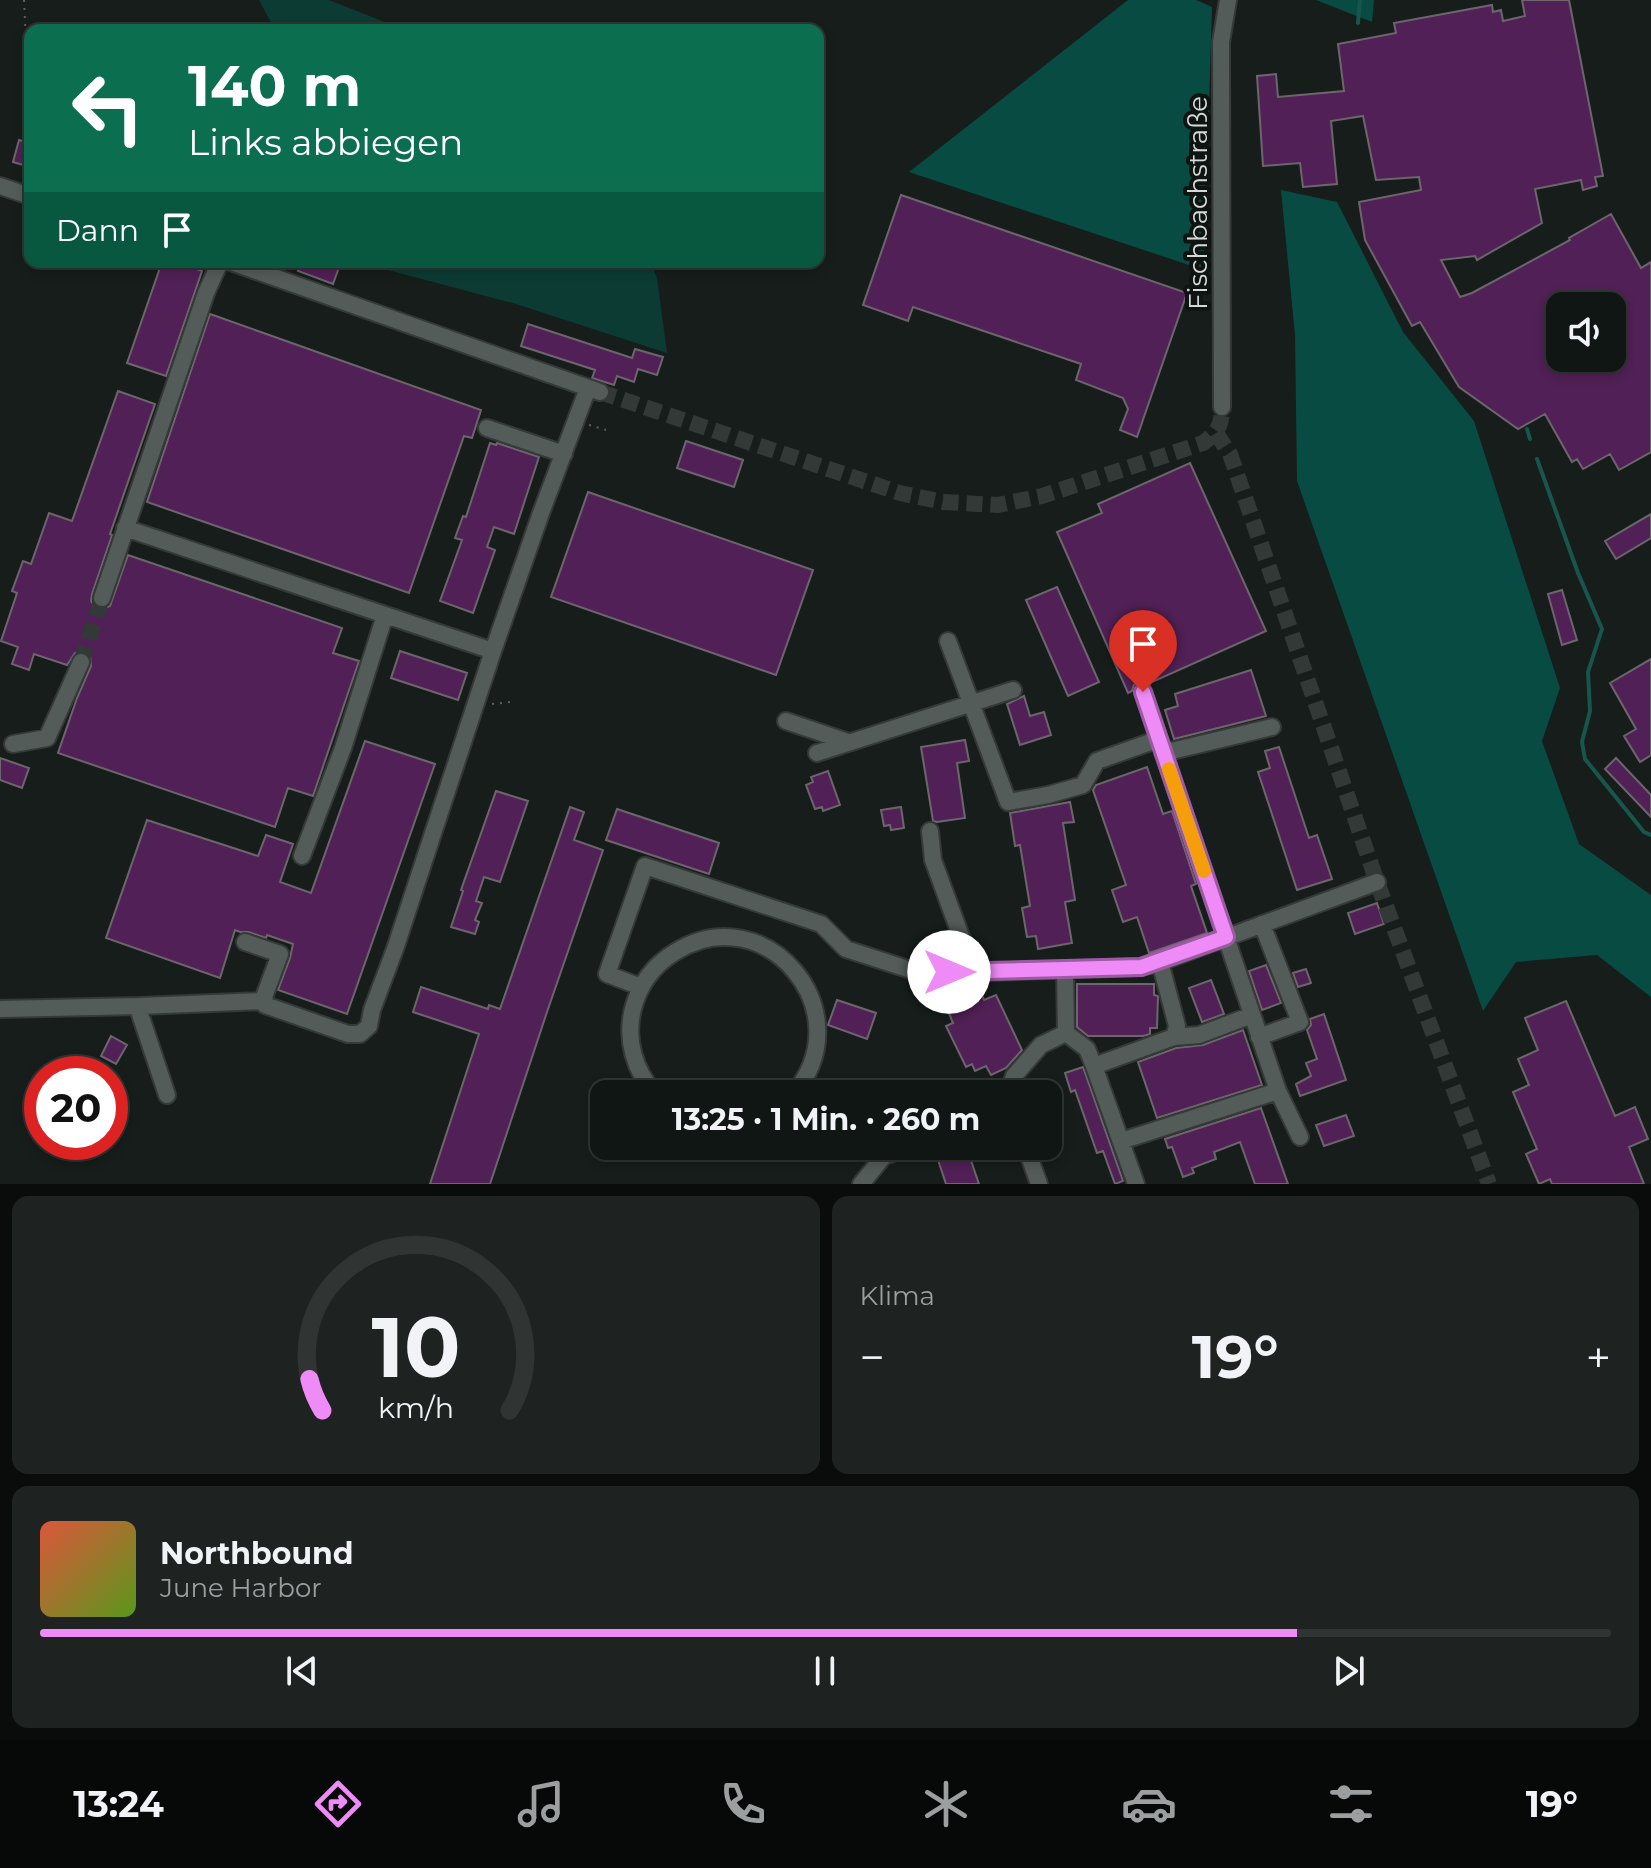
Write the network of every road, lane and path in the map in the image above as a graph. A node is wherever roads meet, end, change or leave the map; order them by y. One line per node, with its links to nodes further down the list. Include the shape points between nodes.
1 (24, 0): 3 (path)
2 (1228, 0): 8 (street, Fischbachstraße, via 1221,42)
3 (25, 24)
4 (0, 186): 5 (street)
5 (24, 194)
6 (217, 268): 11 (street)
7 (248, 268): 10 (street, via 594,390)
8 (1222, 407)
9 (487, 428): 10 (street)
10 (564, 454): 15 (street)
11 (125, 528): 12 (street); 13 (street)
12 (102, 598)
13 (385, 615): 15 (street); 29 (street)
14 (948, 641): 21 (street)
15 (493, 651): 19 (street)
16 (81, 662): 25 (street, via 47,738)
17 (1013, 690): 21 (street)
18 (1143, 692): 26 (street)
19 (477, 701): 20 (path); 38 (street, via 369,1026 360,1034 348,1034)
20 (511, 702)
21 (971, 704): 24 (street); 26 (street, via 1008,802 1083,785 1097,761)
22 (786, 721): 24 (street)
23 (1272, 727): 26 (street)
24 (848, 742): 27 (street)
25 (13, 744)
26 (1161, 746): 32 (street)
27 (817, 753)
28 (930, 831): 36 (street, via 933,860)
29 (302, 856)
30 (1377, 882): 31 (street)
31 (1262, 924): 32 (street); 44 (street, via 1300,1022)
32 (1226, 937): 34 (street); 41 (street)
33 (245, 942): 38 (street, via 280,954)
34 (1160, 962): 35 (street); 43 (street, via 1177,1026)
35 (1065, 969): 36 (street); 42 (street)
36 (974, 972): 37 (street, via 917,972 860,954 846,949 821,924 645,866 607,974)
37 (641, 987): 46 (street, via 632,1013 631,1041); 47 (street, via 668,955 693,942 720,937 762,945 795,970 810,994 816,1048)
38 (265, 1001): 39 (street)
39 (140, 1006): 40 (street); 50 (street)
40 (0, 1009)
41 (1252, 1015): 43 (street, via 1199,1035); 44 (street)
42 (1066, 1033): 45 (street, via 1087,1049); 48 (street, via 1041,1045)
43 (1174, 1037): 45 (street)
44 (1259, 1037): 49 (street)
45 (1094, 1066): 52 (street)
46 (644, 1080)
47 (803, 1080)
48 (1013, 1080)
49 (1278, 1091): 51 (street); 52 (street)
50 (167, 1095)
51 (1300, 1137)
52 (1121, 1141): 57 (street)
53 (881, 1160): 55 (street)
54 (1030, 1160): 56 (street)
55 (861, 1184)
56 (1039, 1184)
57 (1136, 1184)

